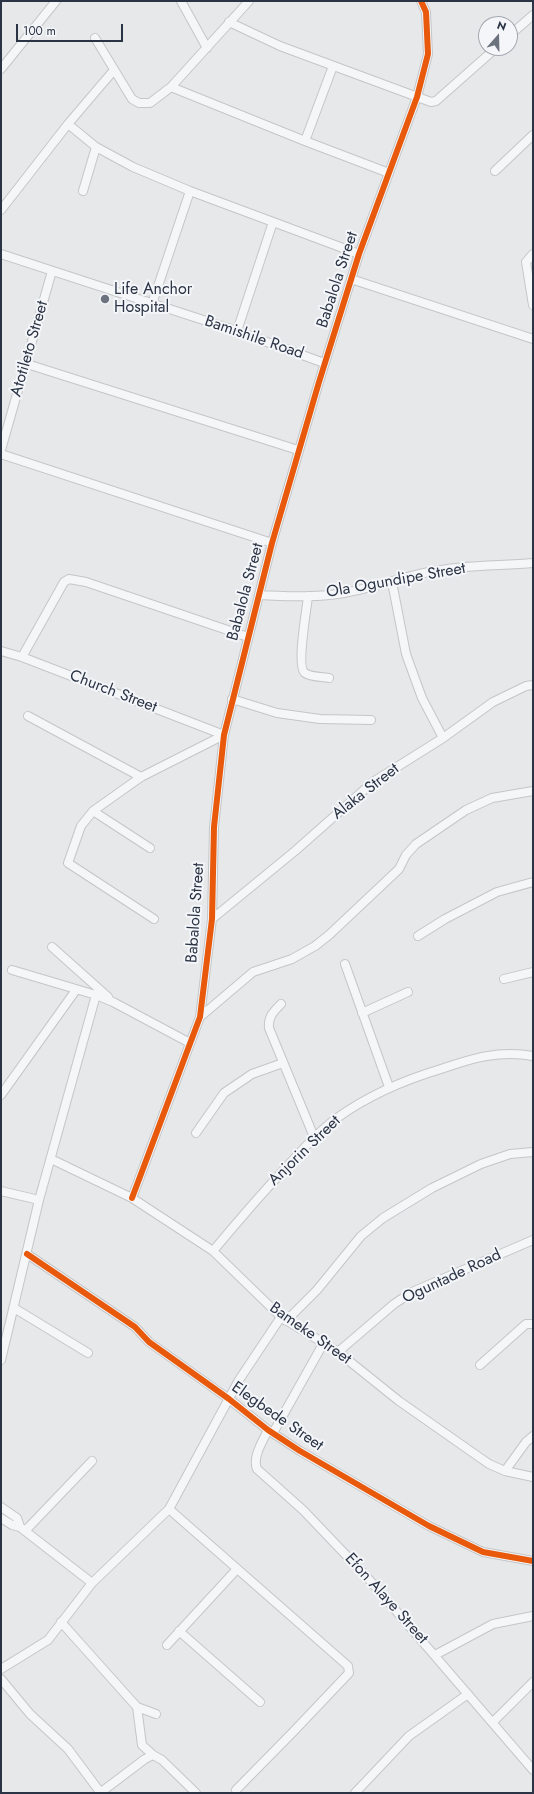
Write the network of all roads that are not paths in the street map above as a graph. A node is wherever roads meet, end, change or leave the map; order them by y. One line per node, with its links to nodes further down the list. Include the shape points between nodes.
1 (56, 1): 12 (street)
2 (181, 1): 9 (street)
3 (249, 1): 6 (street)
4 (421, 1): 15 (street, Babalola Street, via 426,12 428,54)
5 (533, 15): 7 (street)
6 (229, 22): 9 (street); 11 (street, via 280,46)
7 (518, 28)
8 (95, 38): 13 (street)
9 (207, 48): 14 (street)
10 (487, 56): 15 (street, via 436,101 427,102)
11 (333, 66): 15 (street); 18 (street)
12 (1, 69)
13 (114, 70): 14 (street, via 132,99 139,103 150,103); 16 (street)
14 (171, 87): 18 (street)
15 (417, 97): 21 (street, Babalola Street)
16 (68, 124): 19 (street); 24 (street)
17 (533, 135): 20 (street)
18 (305, 141): 21 (street)
19 (96, 147): 22 (street); 23 (street, via 133,167)
20 (495, 171)
21 (389, 173): 27 (street, Babalola Street)
22 (83, 191)
23 (190, 191): 25 (street); 31 (street)
24 (1, 210)
25 (273, 222): 27 (street); 33 (street)
26 (1, 254): 29 (street, Bamishile Road)
27 (359, 254): 30 (street, Babalola Street)
28 (533, 254): 32 (street, via 526,262)
29 (52, 271): 31 (street, Bamishile Road); 36 (street, Atotileto Street)
30 (351, 279): 34 (street); 35 (street, Babalola Street)
31 (152, 304): 33 (street, Bamishile Road)
32 (533, 305)
33 (237, 331): 35 (street, Bamishile Road)
34 (533, 339)
35 (324, 363): 38 (street, Babalola Street)
36 (27, 364): 37 (street, Atotileto Street); 38 (street)
37 (1, 450)
38 (298, 450): 40 (street, Babalola Street)
39 (1, 454): 40 (street)
40 (272, 543): 43 (street, Babalola Street)
41 (533, 563): 42 (street, Ola Ogundipe Street, via 468,567 425,573)
42 (392, 582): 44 (street, Ola Ogundipe Street, via 343,594); 54 (street, via 406,654 422,698)
43 (260, 595): 44 (street, Ola Ogundipe Street); 45 (street, Babalola Street)
44 (308, 596): 48 (street, via 302,670 306,674)
45 (248, 637): 47 (street, via 86,582 69,579 64,582); 50 (street, Babalola Street)
46 (1, 651): 47 (street, Church Street)
47 (22, 657): 53 (street, Church Street)
48 (329, 678)
49 (533, 685): 54 (street, Alaka Street, via 493,702)
50 (232, 699): 52 (street, via 277,713 320,719); 53 (street, Babalola Street)
51 (28, 716): 55 (street)
52 (371, 720)
53 (224, 735): 55 (street); 61 (street, Babalola Street, via 214,827)
54 (443, 738): 61 (street, Alaka Street, via 373,782 295,851)
55 (141, 777): 57 (street)
56 (533, 791): 74 (street, via 492,798 466,810 416,844 406,855 399,869 329,935 292,959 253,972)
57 (93, 811): 58 (street); 60 (street, via 80,826 68,863)
58 (150, 848)
59 (533, 882): 62 (street, via 497,892)
60 (154, 918)
61 (212, 918): 74 (street, Babalola Street)
62 (418, 936)
63 (52, 947): 71 (street)
64 (346, 964): 73 (street)
65 (12, 970): 68 (street)
66 (533, 972): 67 (street)
67 (504, 979)
68 (76, 990): 70 (street); 79 (street)
69 (408, 992): 73 (street)
70 (96, 995): 71 (street); 83 (street)
71 (113, 1002): 75 (street)
72 (281, 1004): 77 (street, via 272,1013 269,1028)
73 (362, 1013): 78 (street)
74 (200, 1017): 75 (street, Babalola Street)
75 (190, 1043): 85 (street, Babalola Street)
76 (533, 1056): 78 (street, Anjorin Street, via 515,1053 470,1059)
77 (283, 1063): 80 (street, via 252,1074 224,1093); 81 (street)
78 (389, 1087): 81 (street, Anjorin Street, via 336,1118)
79 (1, 1095)
80 (196, 1133)
81 (314, 1137): 88 (street, Anjorin Street, via 261,1193)
82 (533, 1152): 91 (street, via 510,1154 481,1164 432,1188 383,1218 361,1236 317,1290)
83 (51, 1159): 85 (street, Bameke Street); 86 (street)
84 (1, 1191): 86 (street)
85 (132, 1198): 88 (street, Bameke Street)
86 (39, 1200): 89 (street)
87 (533, 1240): 94 (street, Oguntade Road, via 412,1292 394,1304)
88 (213, 1251): 91 (street, Bameke Street)
89 (27, 1254): 90 (street); 98 (street, Elegbede Street, via 135,1327 150,1342)
90 (14, 1308): 95 (street); 96 (street)
91 (283, 1319): 93 (street, Bameke Street); 98 (street)
92 (533, 1324): 97 (street, via 526,1324)
93 (323, 1344): 94 (street, Bameke Street); 99 (street, Efon Alaye Street)
94 (338, 1352): 102 (street, Bameke Street, via 428,1422 489,1464)
95 (88, 1353)
96 (1, 1360)
97 (480, 1365)
98 (229, 1398): 99 (street, Elegbede Street); 105 (street)
99 (270, 1432): 108 (street, Elegbede Street, via 429,1526 483,1552); 115 (street, Efon Alaye Street, via 256,1458 257,1469 303,1510 356,1565)
100 (533, 1436): 102 (street)
101 (92, 1461): 107 (street)
102 (505, 1471): 103 (street, Bameke Street)
103 (533, 1477)
104 (1, 1508): 107 (street, via 17,1518)
105 (169, 1509): 109 (street); 110 (street)
106 (1, 1518): 107 (street)
107 (23, 1529): 110 (street)
108 (533, 1561)
109 (237, 1569): 113 (street); 126 (street, via 350,1669 349,1673)
110 (92, 1582): 112 (street)
111 (533, 1616): 115 (street, via 493,1624)
112 (61, 1622): 116 (street, via 48,1640); 121 (street)
113 (179, 1632): 114 (street); 120 (street)
114 (166, 1645)
115 (435, 1655): 119 (street, Efon Alaye Street)
116 (1, 1669)
117 (1, 1679): 127 (street, via 30,1714 68,1749)
118 (533, 1682): 123 (street)
119 (468, 1694): 123 (street, Efon Alaye Street); 129 (street, via 409,1736)
120 (260, 1702)
121 (137, 1706): 122 (street); 124 (street, via 142,1745)
122 (156, 1714)
123 (493, 1722): 125 (street, Efon Alaye Street)
124 (153, 1755): 127 (street); 128 (street, via 162,1760)
125 (533, 1770)
126 (236, 1790)
127 (100, 1793)
128 (196, 1793)
129 (355, 1793)

